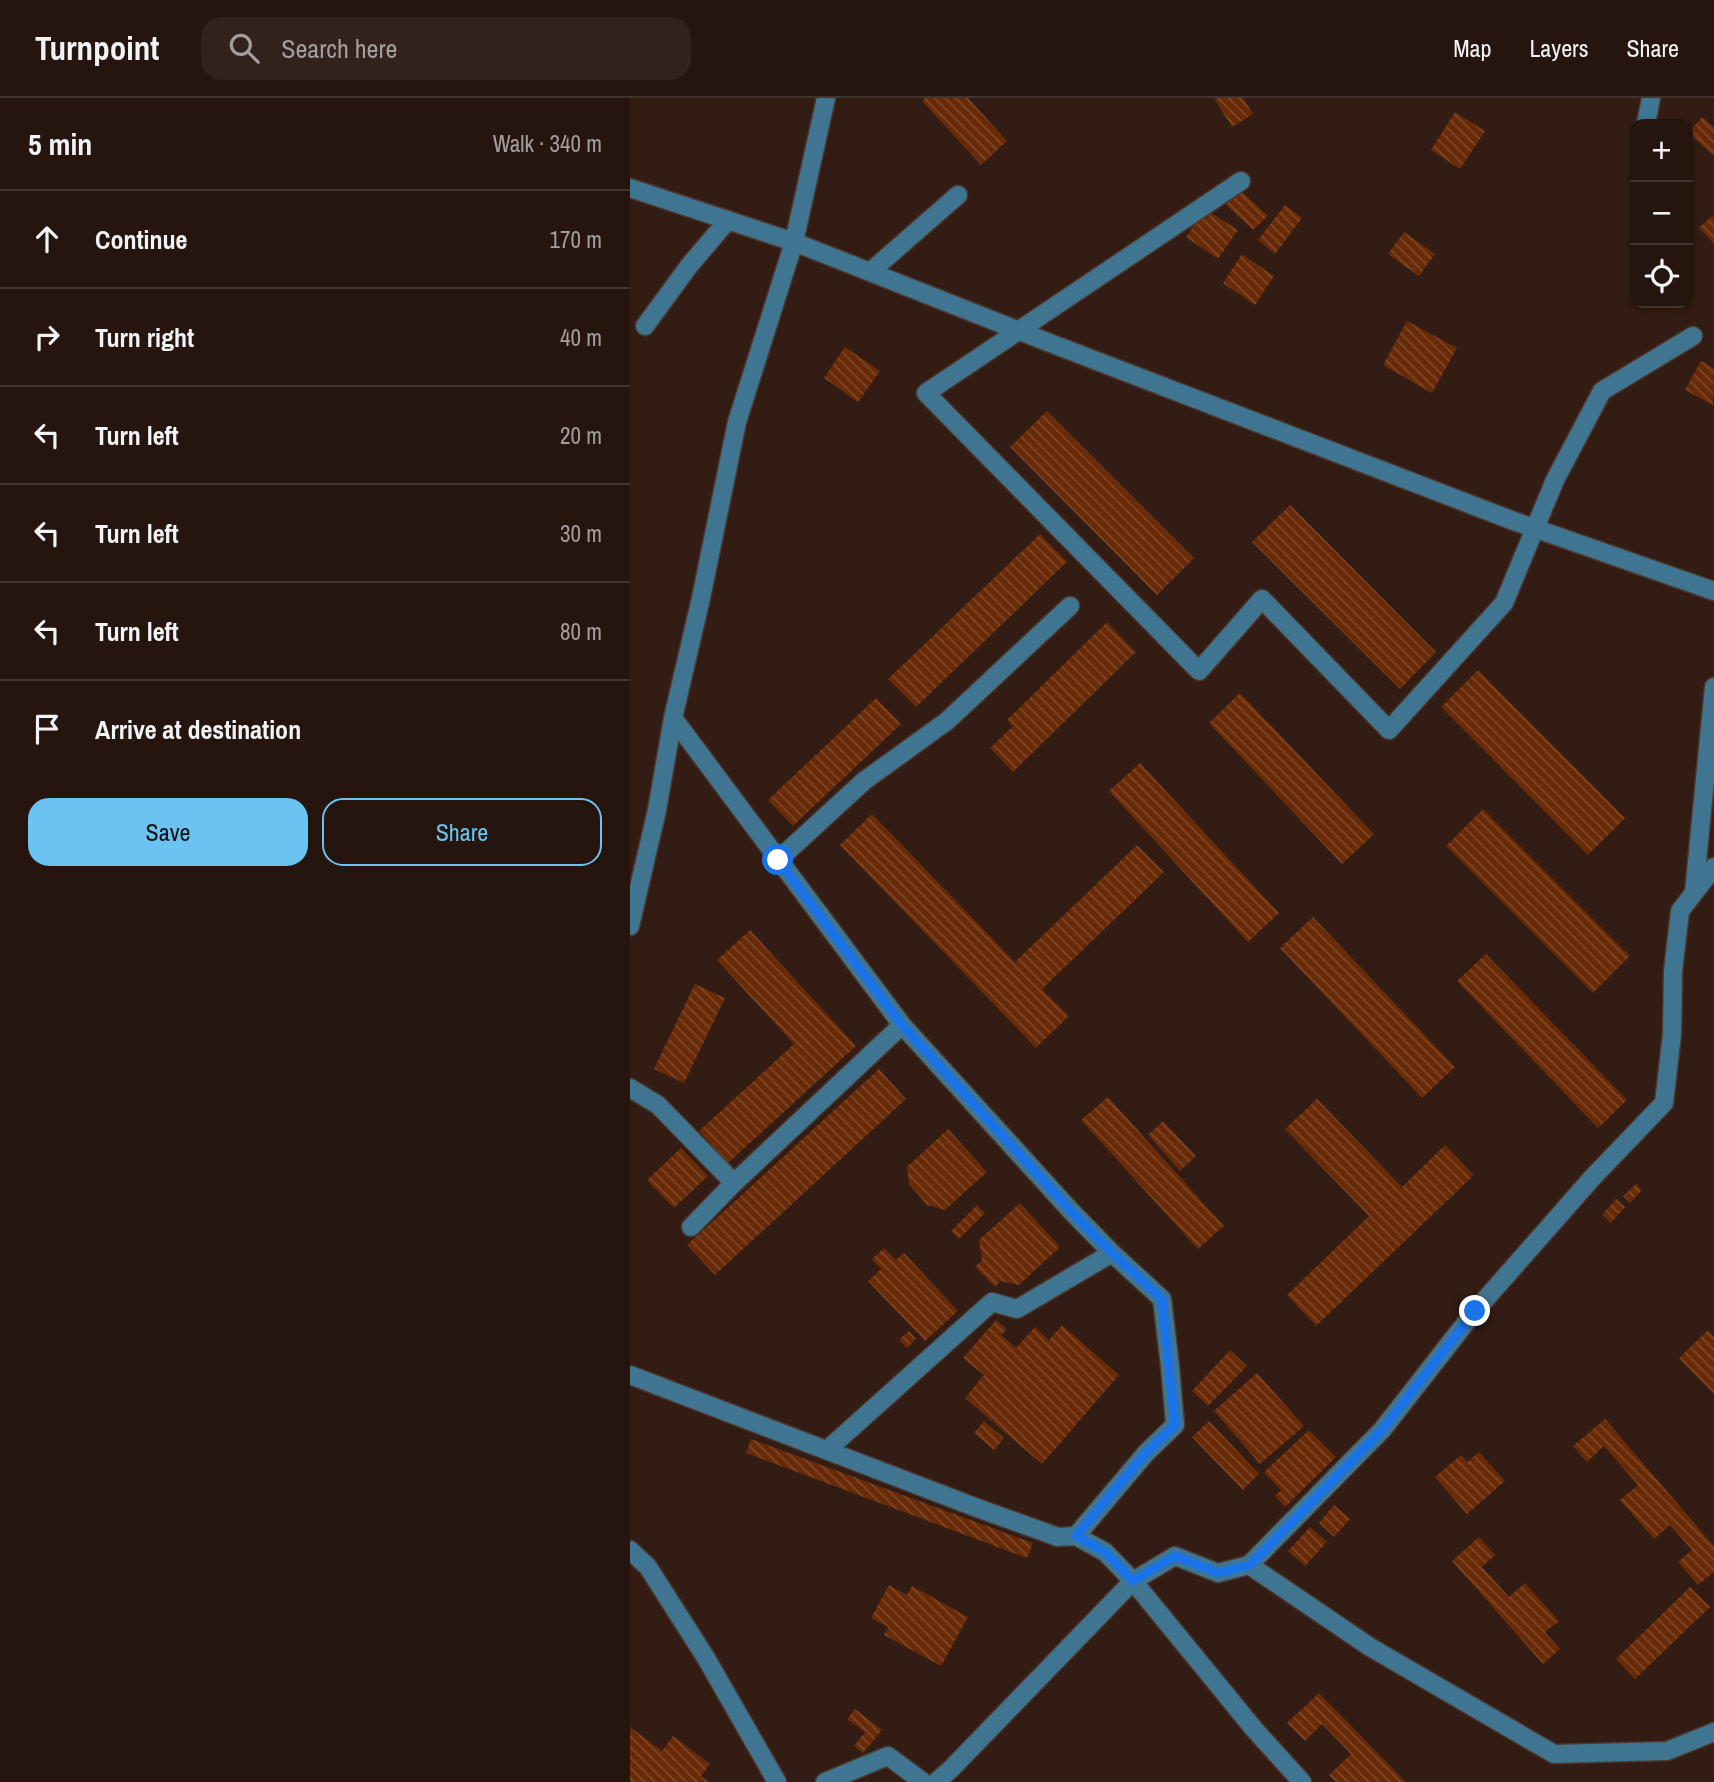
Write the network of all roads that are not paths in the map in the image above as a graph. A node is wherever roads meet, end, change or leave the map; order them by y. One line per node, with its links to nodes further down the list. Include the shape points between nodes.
1 (826, 98): 8 (street)
2 (1651, 98): 3 (street)
3 (1647, 119)
4 (1241, 181): 11 (street)
5 (630, 188): 7 (street)
6 (958, 195): 9 (street)
7 (729, 220): 8 (street); 10 (street)
8 (794, 242): 9 (street); 17 (street, via 737,422)
9 (870, 272): 11 (street)
10 (645, 326)
11 (1020, 331): 13 (street); 13 (street, via 926,393 1199,671 1262,599 1389,730 1504,603)
12 (1693, 336): 13 (street, via 1602,391)
13 (1535, 529): 14 (street)
14 (1714, 591)
15 (1070, 606): 18 (street, via 947,721 864,781)
16 (1714, 687): 20 (street)
17 (673, 718): 18 (street); 21 (street)
18 (778, 860): 22 (street)
19 (1714, 867): 20 (street)
20 (1694, 893): 31 (street, via 1680,911 1664,1103 1475,1311 1382,1430)
21 (631, 916)
22 (902, 1025): 24 (street); 26 (street)
23 (630, 1088): 24 (street, via 658,1105)
24 (734, 1183): 25 (street)
25 (691, 1227)
26 (1112, 1253): 28 (street, via 1017,1309 992,1302); 29 (street, via 1162,1299 1175,1425)
27 (630, 1375): 28 (street)
28 (827, 1450): 29 (street, via 1058,1537)
29 (1076, 1536): 32 (street, via 1105,1552)
30 (630, 1550): 34 (street, via 648,1567 699,1646)
31 (1250, 1565): 32 (street, via 1218,1573 1175,1556); 33 (street, via 1370,1647 1554,1754 1667,1751)
32 (1133, 1581): 37 (street); 38 (street)
33 (1714, 1732)
34 (777, 1782)
35 (825, 1782): 36 (street, via 888,1756)
36 (923, 1782)
37 (936, 1782)
38 (1301, 1782)

